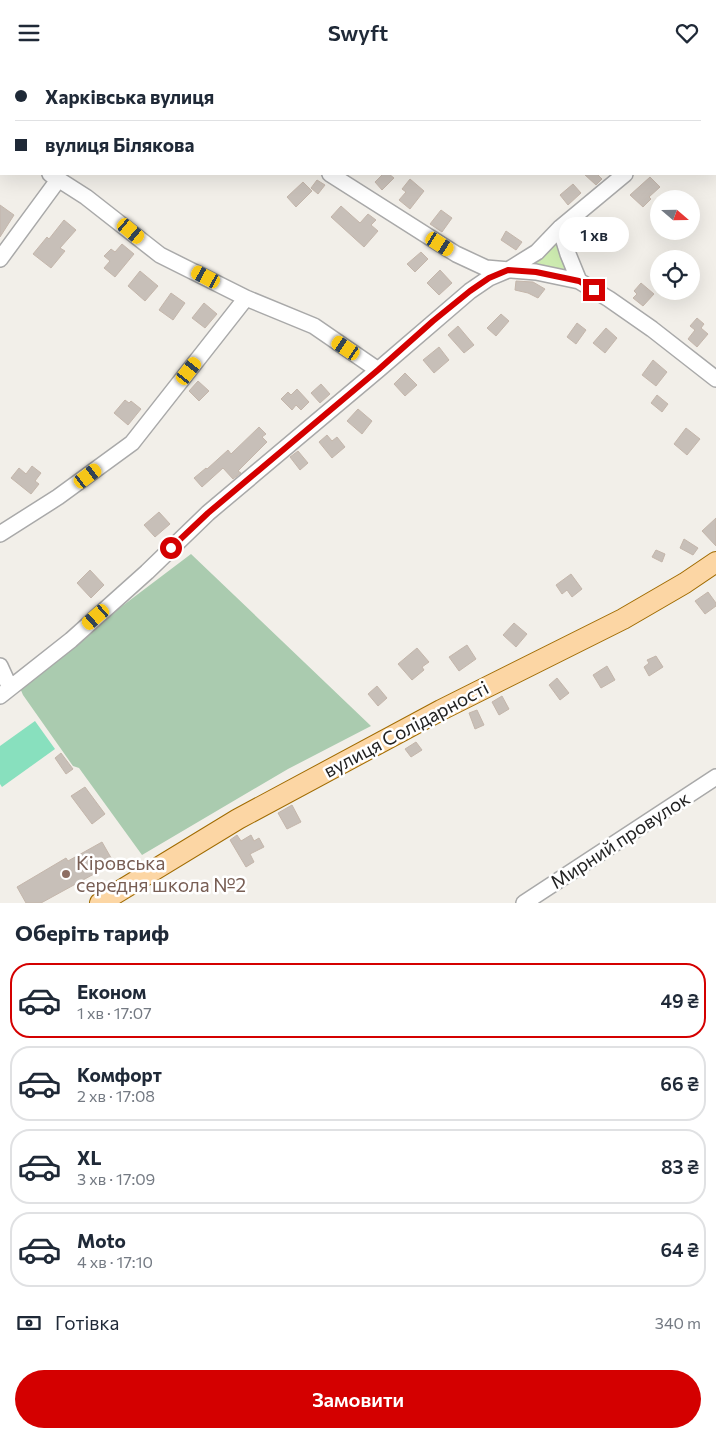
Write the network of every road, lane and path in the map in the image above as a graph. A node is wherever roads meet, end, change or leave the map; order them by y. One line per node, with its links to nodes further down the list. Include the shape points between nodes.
1 (332, 175): 6 (street, via 456,254 486,268)
2 (624, 175): 4 (street)
3 (54, 177): 5 (street); 8 (street, via 86,197 160,255)
4 (560, 228): 6 (street, via 537,252); 7 (street)
5 (0, 259)
6 (508, 270): 7 (street); 9 (street, via 470,291)
7 (579, 281): 10 (street, via 652,329)
8 (246, 298): 9 (street, via 314,326); 11 (street, via 132,443)
9 (378, 370): 14 (street, via 208,513 70,640)
10 (716, 379)
11 (0, 534)
12 (716, 562): 16 (main road, вулиця Солідарності, via 623,619 441,710 238,819)
13 (0, 667): 14 (street)
14 (5, 692)
15 (716, 777): 17 (street, Мирний провулок)
16 (100, 903)
17 (524, 903)

